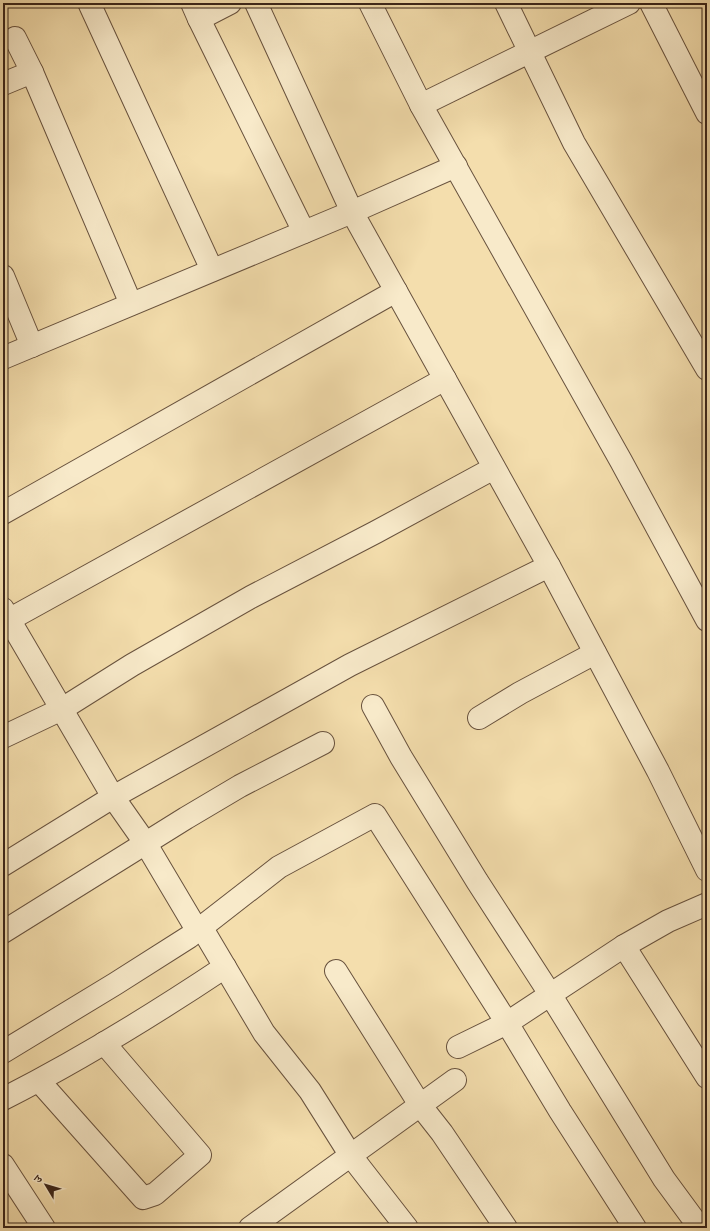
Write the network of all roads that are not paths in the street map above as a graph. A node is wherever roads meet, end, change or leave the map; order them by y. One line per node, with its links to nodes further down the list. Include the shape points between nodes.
1 (230, 3): 8 (street)
2 (256, 3): 16 (street)
3 (370, 3): 13 (street)
4 (506, 3): 10 (street)
5 (628, 3): 10 (street)
6 (651, 3): 14 (street)
7 (90, 5): 18 (street)
8 (195, 11): 17 (street)
9 (15, 38): 11 (street)
10 (529, 51): 13 (street); 24 (street, via 574,143)
11 (32, 72): 12 (street); 21 (street)
12 (3, 84)
13 (421, 105): 15 (street)
14 (707, 113)
15 (456, 166): 16 (street); 30 (street)
16 (352, 212): 17 (street); 20 (street)
17 (304, 232): 18 (street)
18 (212, 270): 21 (street)
19 (3, 276): 22 (street)
20 (396, 290): 25 (street); 27 (street)
21 (131, 304): 22 (street)
22 (32, 346): 23 (street)
23 (3, 358)
24 (707, 369)
25 (445, 379): 26 (street); 29 (street)
26 (494, 468): 28 (street); 33 (street, via 251,597 132,665)
27 (3, 513)
28 (549, 566): 31 (street); 37 (street, via 350,665)
29 (5, 617): 33 (street)
30 (707, 620)
31 (595, 653): 34 (street); 40 (street)
32 (373, 706): 47 (street, via 477,881)
33 (62, 709): 35 (street); 37 (street)
34 (479, 718)
35 (3, 737)
36 (323, 744): 38 (street, via 240,786)
37 (113, 797): 38 (street); 39 (street)
38 (146, 844): 42 (street); 43 (street)
39 (3, 865)
40 (707, 870)
41 (706, 907): 44 (street, via 668,921)
42 (197, 930): 45 (street, via 206,935); 48 (street, via 280,867 375,815); 51 (street, via 115,984)
43 (3, 932)
44 (624, 946): 47 (street); 52 (street)
45 (224, 967): 49 (street, via 157,1013); 57 (street, via 264,1033 310,1091)
46 (336, 971): 56 (street)
47 (550, 994): 48 (street); 64 (street, via 664,1179)
48 (507, 1023): 50 (street); 63 (street)
49 (104, 1043): 54 (street); 54 (street, via 200,1155 155,1194 143,1198)
50 (458, 1047)
51 (3, 1052)
52 (707, 1077)
53 (455, 1080): 56 (street)
54 (39, 1081): 55 (street)
55 (3, 1099)
56 (420, 1105): 57 (street); 62 (street)
57 (351, 1156): 59 (street); 61 (street)
58 (3, 1165): 60 (street)
59 (260, 1225)
60 (44, 1228)
61 (407, 1228)
62 (506, 1228)
63 (635, 1228)
64 (700, 1228)

